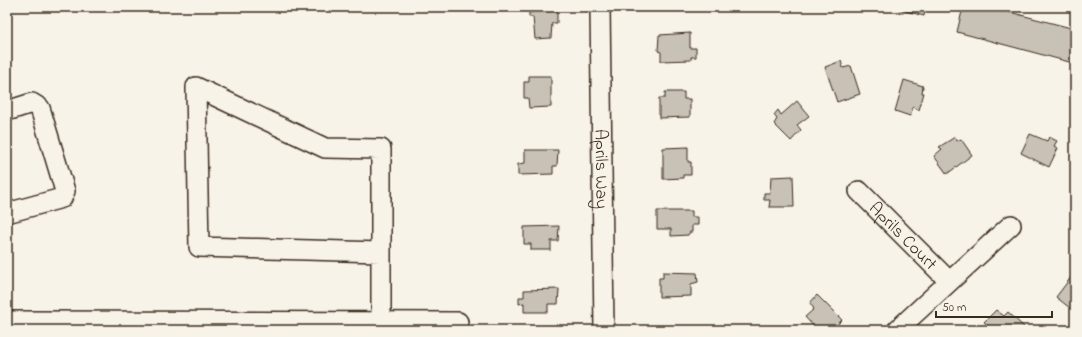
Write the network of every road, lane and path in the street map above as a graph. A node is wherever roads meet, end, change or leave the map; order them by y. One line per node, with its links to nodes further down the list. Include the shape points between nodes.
1 (600, 7): 12 (street, Aprils Way)
2 (7, 111): 4 (street, via 32,103 40,108 65,191 62,198)
3 (859, 190): 7 (street, Aprils Court)
4 (7, 213)
5 (1011, 225): 7 (street)
6 (381, 252): 6 (street, via 381,149 326,148 196,87 199,247); 9 (street)
7 (949, 281): 13 (street)
8 (7, 321): 11 (street)
9 (381, 321): 10 (street); 11 (street)
10 (458, 322)
11 (128, 325)
12 (604, 330)
13 (897, 330)

